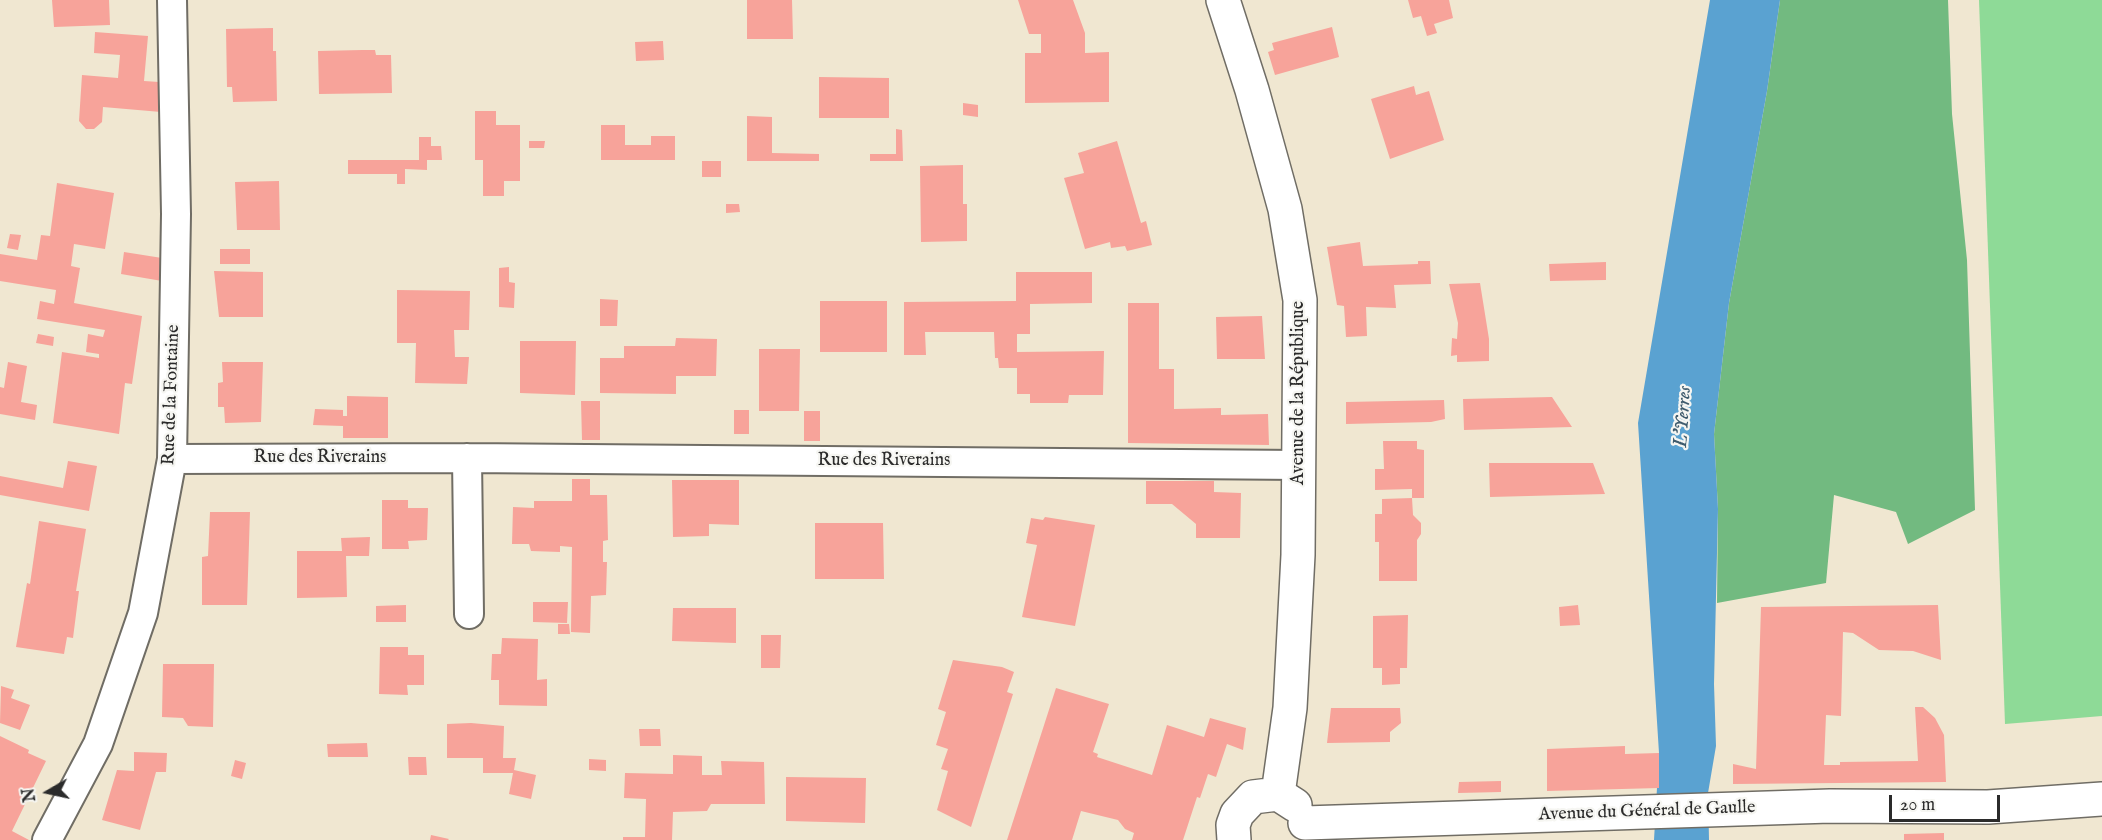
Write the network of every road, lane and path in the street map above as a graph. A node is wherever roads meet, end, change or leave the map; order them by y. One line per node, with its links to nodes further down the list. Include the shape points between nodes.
1 (172, 0): 4 (street, Rue de la Fontaine, via 176,214)
2 (1224, 0): 5 (street, Avenue de la République, via 1285,209 1298,289)
3 (467, 458): 4 (street, Rue des Riverains); 5 (street, Rue des Riverains); 6 (street)
4 (172, 459): 10 (street, Rue de la Fontaine, via 143,613 98,744)
5 (1300, 465): 7 (street, Avenue de la République, via 1290,708)
6 (469, 614)
7 (1278, 794): 9 (street, via 1294,803); 11 (street, via 1253,797 1244,804 1233,825)
8 (2102, 799): 9 (street, Avenue du Général de Gaulle, via 1988,807 1830,806 1625,812)
9 (1305, 831)
10 (47, 840)
11 (1234, 840)

